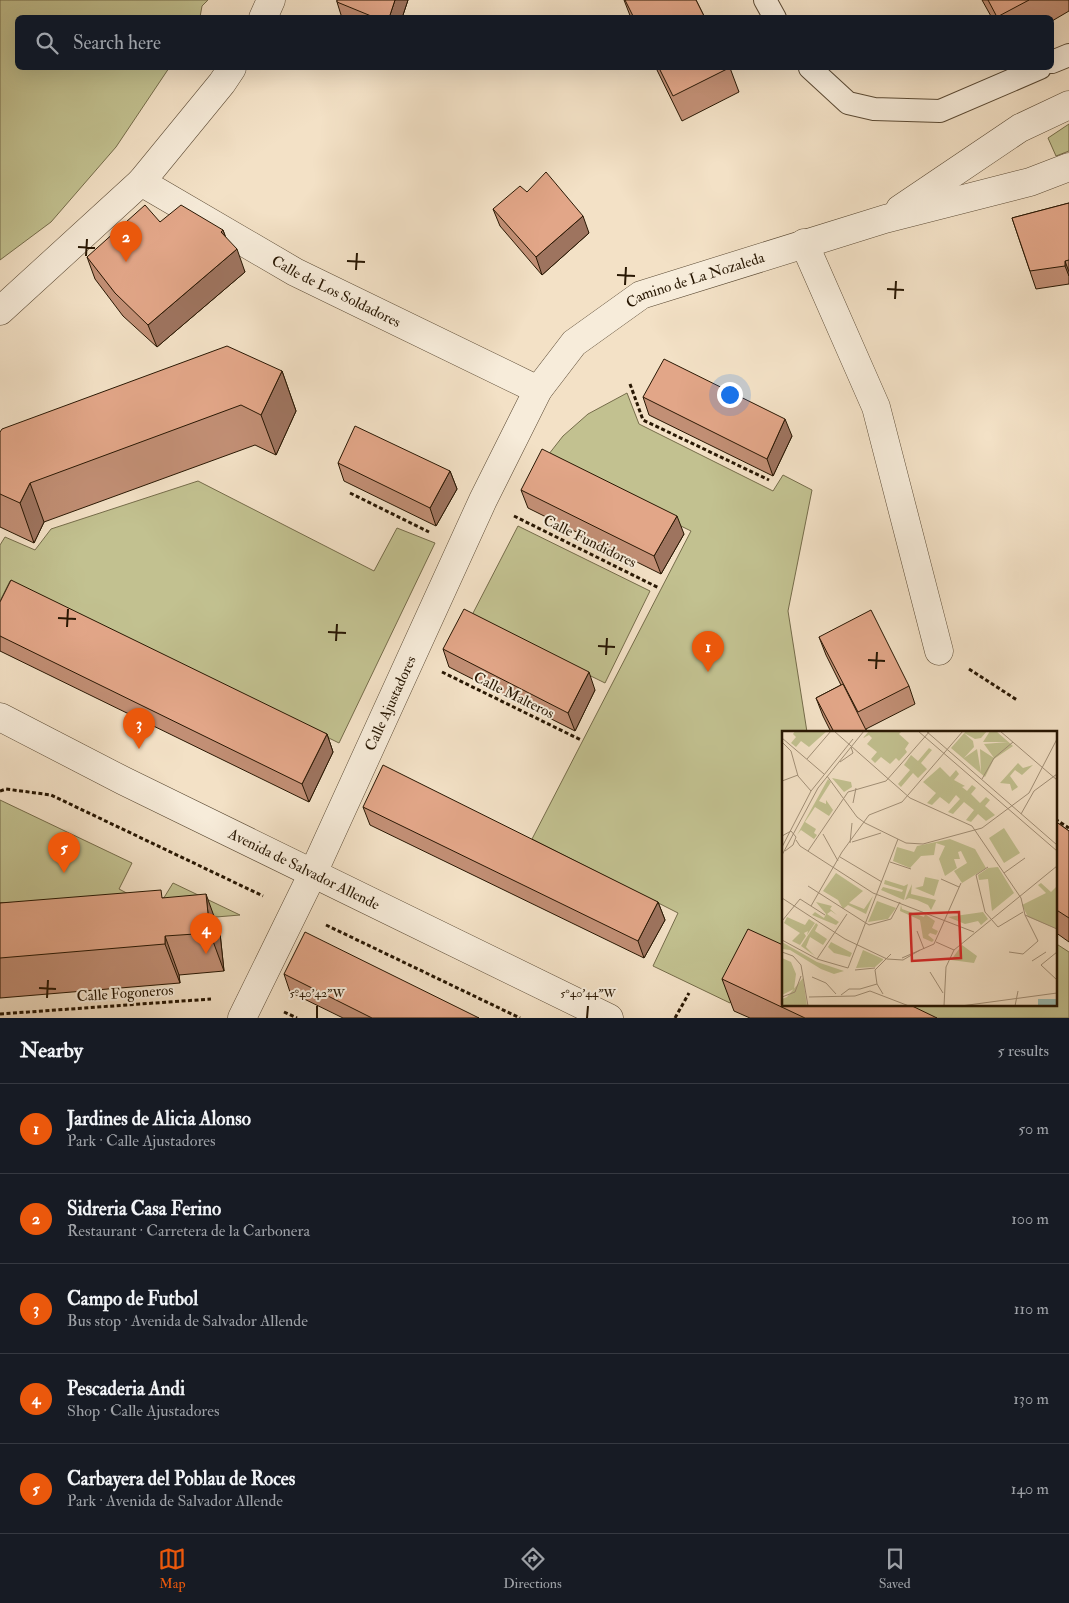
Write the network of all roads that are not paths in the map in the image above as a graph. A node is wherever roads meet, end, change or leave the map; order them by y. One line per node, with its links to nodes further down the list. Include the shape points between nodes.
1 (272, 0): 3 (street)
2 (766, 0): 4 (lane)
3 (264, 15)
4 (774, 15)
5 (1069, 55): 6 (lane)
6 (1054, 61)
7 (231, 70): 12 (street)
8 (812, 70): 9 (lane, via 848,103 874,109 940,111)
9 (1035, 70)
10 (1069, 105): 13 (street, Camino de La Nozaleda, via 1020,128)
11 (1069, 167): 13 (street, Camino de La Nozaleda, via 1030,182)
12 (141, 182): 15 (street); 16 (street, Calle de Los Soldadores, via 295,272)
13 (885, 219): 14 (street, Camino de La Nozaleda)
14 (804, 243): 16 (street, Camino de La Nozaleda, via 641,295 574,343); 17 (street, via 876,407)
15 (0, 312)
16 (538, 390): 19 (street, Calle Ajustadores, via 483,500)
17 (939, 651)
18 (0, 717): 19 (street, Avenida de Salvador Allende)
19 (313, 873): 20 (street, Calle Ajustadores); 21 (street, Avenida de Salvador Allende)
20 (242, 1018)
21 (608, 1018)

